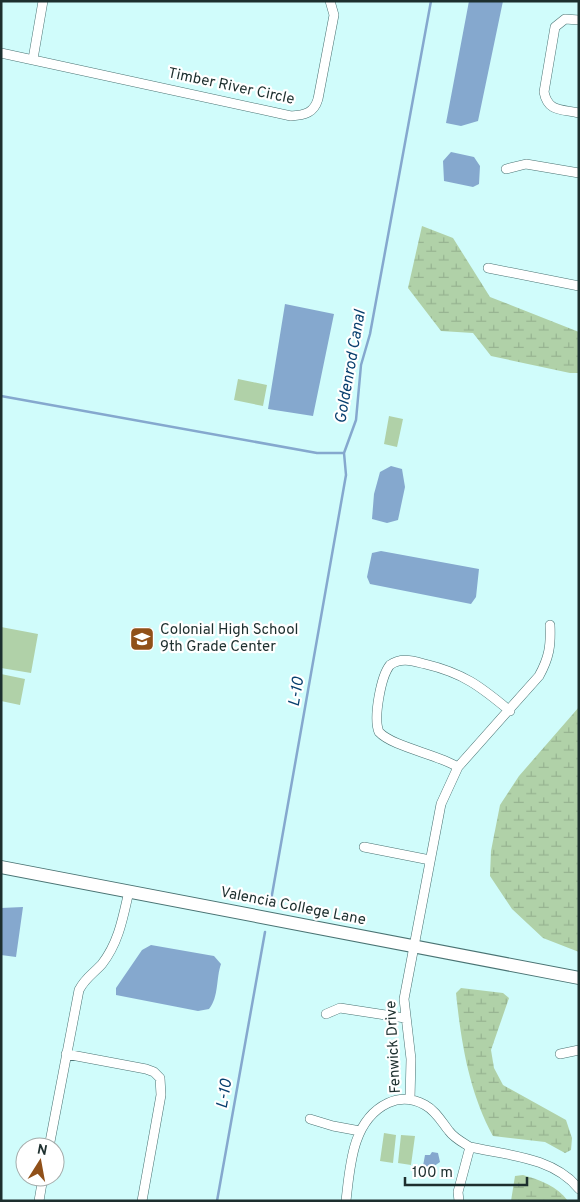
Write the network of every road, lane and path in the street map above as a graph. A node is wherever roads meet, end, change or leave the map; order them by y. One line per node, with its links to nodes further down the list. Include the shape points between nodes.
1 (43, 1): 5 (street)
2 (330, 1): 5 (street, Timber River Circle, via 334,15 316,108 304,116 291,116)
3 (579, 20): 6 (street, via 562,21 555,27 544,92 546,102 552,108)
4 (1, 53): 5 (street, Timber River Circle)
5 (33, 58)
6 (579, 113)
7 (506, 168): 8 (street, via 526,164)
8 (579, 174)
9 (488, 268): 10 (street)
10 (579, 286)
11 (550, 625): 12 (street, Fenwick Drive, via 548,661)
12 (510, 711): 13 (street, Fenwick Drive); 13 (street, via 482,688 452,671 404,660 390,665 384,675 377,714 379,732 388,739 448,760)
13 (458, 767): 15 (street, Fenwick Drive, via 441,804)
14 (364, 847): 15 (street)
15 (430, 860): 18 (street, Fenwick Drive)
16 (1, 867): 17 (street, Valencia College Lane)
17 (129, 892): 18 (street, Valencia College Lane); 23 (street, via 120,932 112,950 79,990)
18 (414, 947): 19 (street, Valencia College Lane); 21 (street, Fenwick Drive, via 404,999)
19 (579, 978)
20 (326, 1014): 21 (street, via 340,1008)
21 (404, 1018): 25 (street, Fenwick Drive, via 411,1059)
22 (579, 1050): 24 (street)
23 (66, 1054): 28 (street); 33 (street, via 146,1069 160,1078 161,1095)
24 (560, 1054)
25 (410, 1099): 27 (street, via 392,1101 381,1107); 29 (street, Fenwick Drive, via 426,1106 458,1140)
26 (310, 1119): 27 (street)
27 (360, 1131): 34 (street)
28 (51, 1137)
29 (470, 1147): 31 (street, Fenwick Drive, via 551,1167); 35 (street, via 458,1192)
30 (42, 1187): 32 (street)
31 (579, 1189)
32 (39, 1201)
33 (142, 1201)
34 (346, 1201)
35 (459, 1201)

